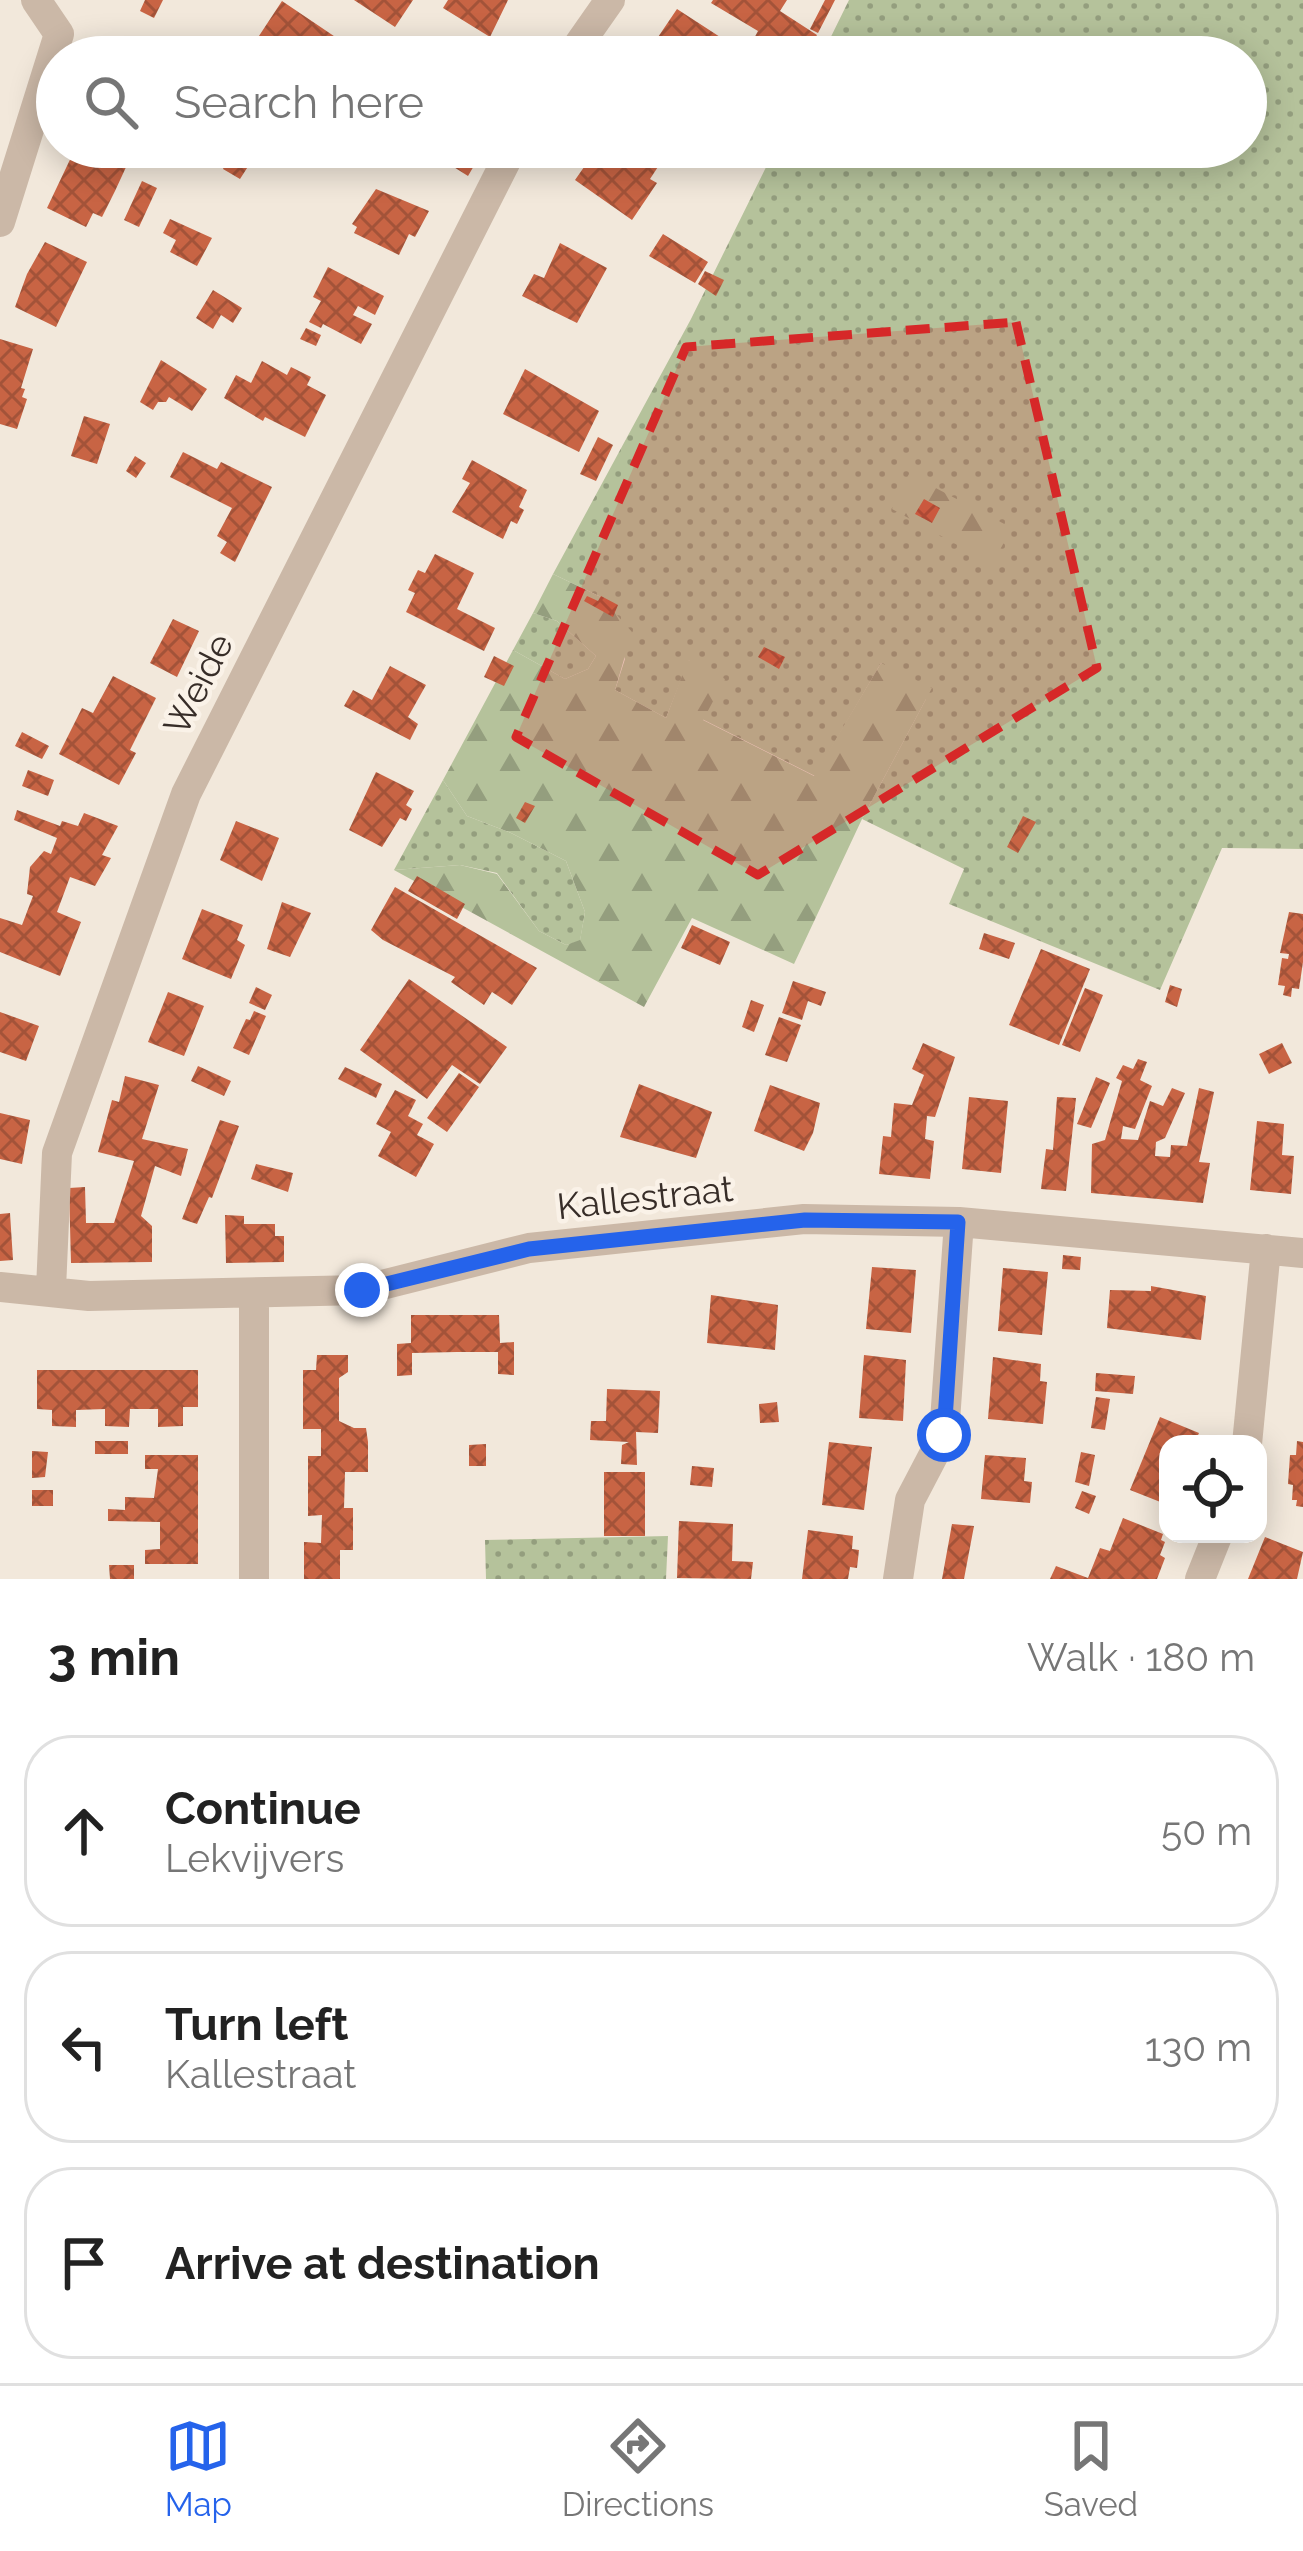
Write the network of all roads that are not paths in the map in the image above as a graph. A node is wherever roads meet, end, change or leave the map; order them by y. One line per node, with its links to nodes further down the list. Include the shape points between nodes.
1 (36, 0): 3 (street)
2 (610, 0): 4 (street)
3 (57, 36)
4 (585, 36)
5 (36, 105): 7 (street)
6 (502, 168): 12 (street, Weide, via 186,794 57,1153)
7 (0, 222)
8 (958, 1222): 9 (street, Kallestraat); 13 (street, Kallestraat, via 805,1220 529,1249 362,1290); 17 (street, via 944,1435 910,1500)
9 (1266, 1250): 10 (street, Kallestraat); 14 (street)
10 (1303, 1253)
11 (0, 1286): 12 (street, Kallestraat)
12 (51, 1289): 13 (street, Kallestraat, via 89,1296)
13 (254, 1293): 16 (street)
14 (1247, 1435)
15 (1214, 1543): 18 (street)
16 (254, 1579)
17 (898, 1579)
18 (1200, 1579)

